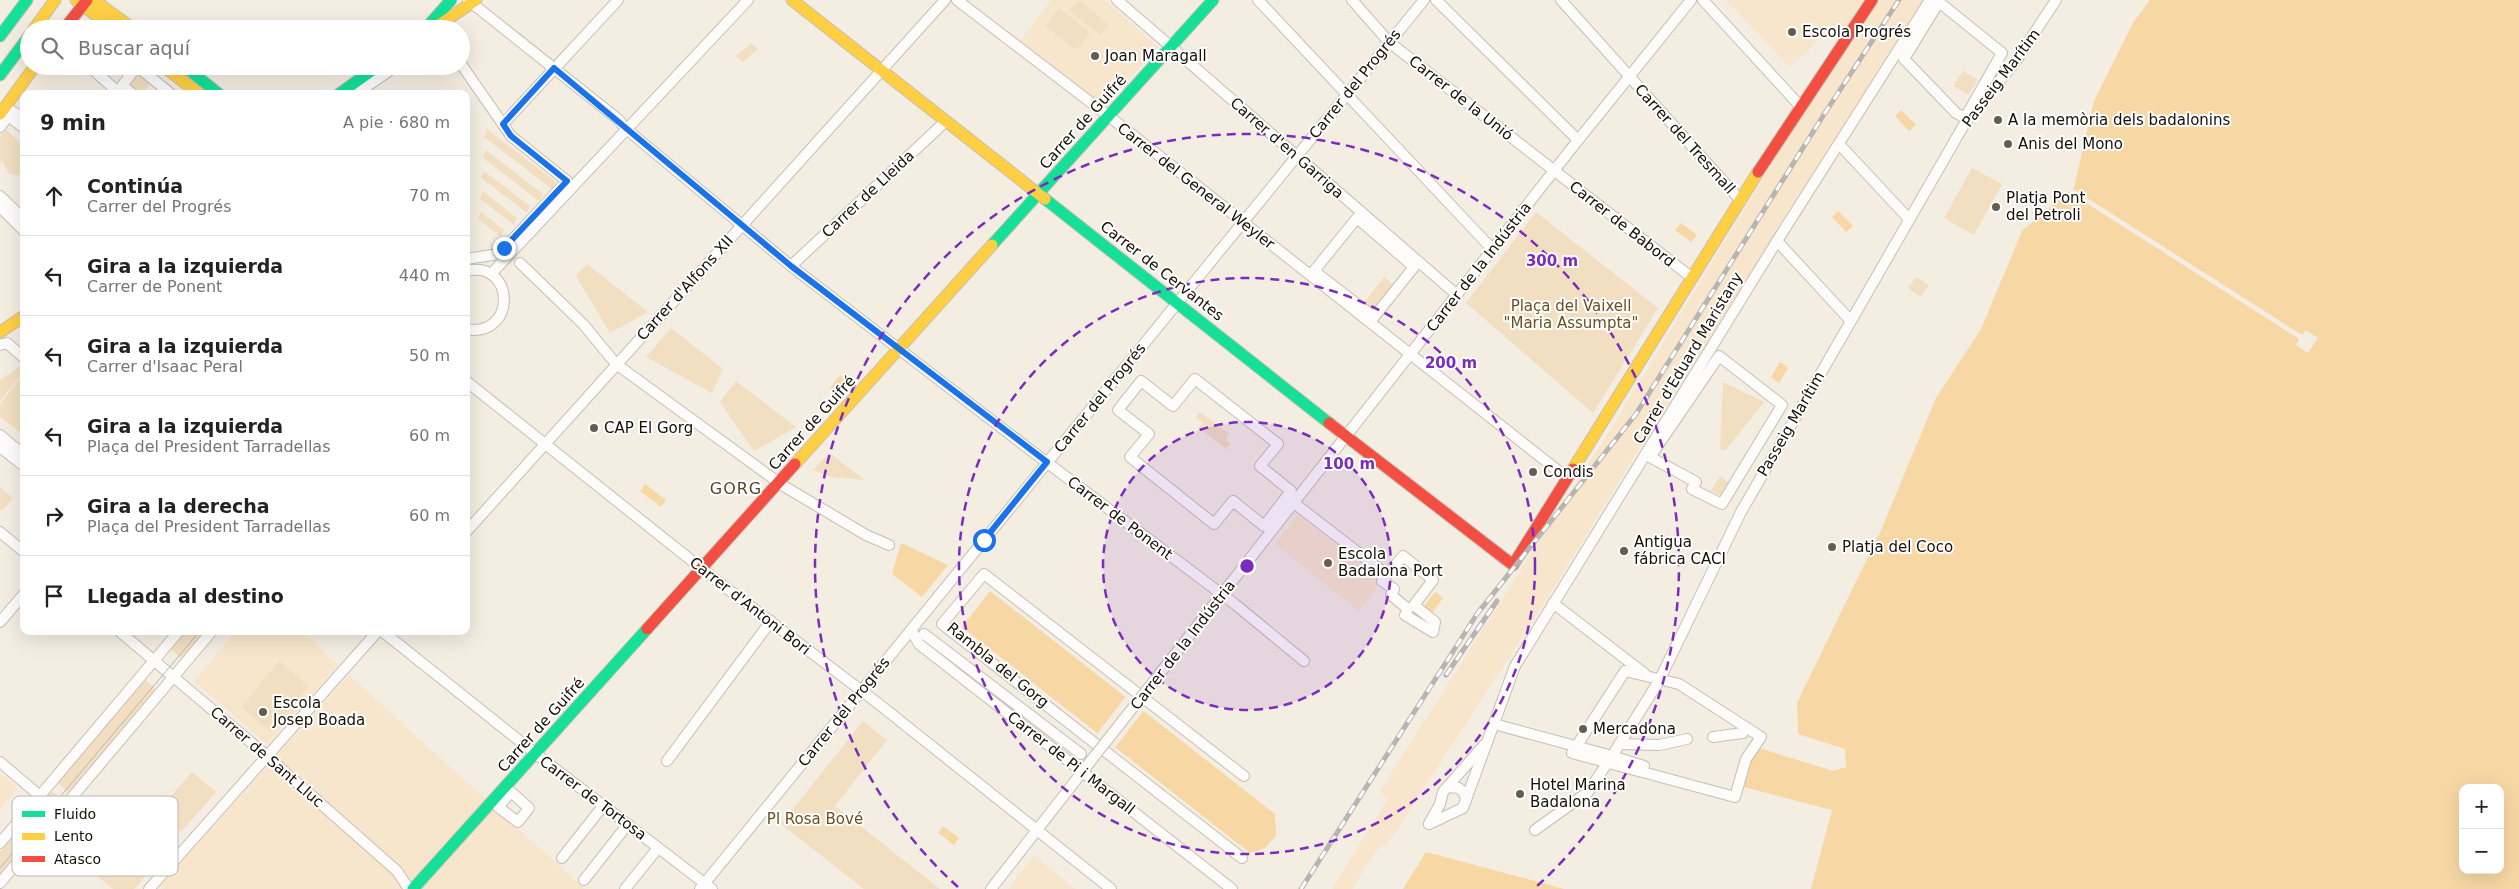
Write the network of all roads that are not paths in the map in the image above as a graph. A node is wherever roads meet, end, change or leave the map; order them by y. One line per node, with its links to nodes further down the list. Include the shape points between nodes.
1 (27, 0): 30 (main road)
2 (55, 0): 24 (main road)
3 (94, 0): 27 (main road)
4 (451, 0): 28 (main road)
5 (618, 0): 34 (street)
6 (748, 0): 63 (street)
7 (792, 0): 35 (main road, Carrer de Cervantes)
8 (945, 0): 35 (street, Carrer d'Alfons XII)
9 (957, 0): 58 (street, Carrer del General Weyler)
10 (1116, 0): 33 (street, Carrer d'en Garriga)
11 (1213, 0): 33 (main road, Carrer de Guifré)
12 (1258, 0): 54 (street)
13 (1352, 0): 31 (street, Carrer de la Unió)
14 (1424, 0): 31 (street, Carrer del Progrés)
15 (1436, 0): 64 (street)
16 (1561, 0): 46 (street, Carrer del Tresmall)
17 (1691, 0): 46 (street, Carrer de la Indústria)
18 (1703, 0): 55 (street)
19 (1872, 0): 55 (main road)
20 (2056, 0): 73 (street, Passeig Marítim, via 2016,61 1965,122)
21 (472, 1): 29 (main road); 34 (street, Carrer de Ponent)
22 (1935, 1): 22 (street, via 1904,59 1956,113 1965,118 2002,53); 65 (street, Carrer d'Eduard Maristany)
23 (82, 2): 25 (main road); 26 (main road)
24 (41, 20)
25 (70, 20)
26 (103, 20)
27 (121, 20)
28 (434, 20)
29 (446, 20)
30 (0, 36)
31 (1389, 42): 54 (street, Carrer del Progrés); 67 (street, Carrer de la Unió)
32 (20, 48): 36 (main road)
33 (1170, 48): 58 (main road, Carrer de Guifré); 66 (street, Carrer d'en Garriga)
34 (554, 68): 60 (street); 63 (street, Carrer de Ponent)
35 (881, 71): 59 (main road, Carrer de Cervantes); 75 (street, Carrer d'Alfons XII)
36 (0, 75)
37 (29, 75): 56 (main road)
38 (98, 75): 47 (street)
39 (130, 75): 48 (street, via 122,86)
40 (148, 75): 49 (street)
41 (175, 75): 50 (main road)
42 (195, 75): 51 (main road)
43 (365, 75): 52 (main road)
44 (383, 75): 53 (street)
45 (469, 75): 60 (street)
46 (1629, 77): 64 (street, Carrer de la Indústria); 70 (street, Carrer del Tresmall)
47 (115, 90)
48 (128, 90)
49 (166, 90)
50 (195, 90)
51 (214, 90)
52 (345, 90)
53 (362, 90)
54 (1346, 95): 66 (street, Carrer del Progrés); 78 (street)
55 (1800, 106): 70 (main road)
56 (3, 114): 57 (street, via 12,111); 61 (street); 62 (street)
57 (20, 116)
58 (1108, 116): 68 (main road, Carrer de Guifré); 74 (street, Carrer del General Weyler)
59 (946, 121): 68 (main road, Carrer de Cervantes); 81 (street, Carrer de Lleida)
60 (503, 124): 79 (street, via 511,136 567,181 498,254)
61 (20, 125)
62 (0, 127)
63 (625, 128): 75 (street, Carrer de Ponent); 83 (street)
64 (1578, 140): 67 (street, Carrer de la Indústria)
65 (1839, 144): 73 (street); 77 (street, Carrer d'Eduard Maristany)
66 (1296, 157): 74 (street, Carrer del Progrés); 85 (street, Carrer d'en Garriga)
67 (1554, 171): 78 (street, Carrer de la Indústria); 84 (street, Carrer de Babord)
68 (1039, 193): 86 (main road, Carrer de Cervantes); 94 (main road, Carrer de Guifré)
69 (0, 196): 72 (street)
70 (1741, 201): 84 (main road)
71 (0, 207): 76 (street)
72 (20, 215)
73 (1909, 219): 89 (street, Passeig Marítim)
74 (1243, 222): 86 (street, Carrer del Progrés); 96 (street, Carrer del General Weyler)
75 (742, 226): 81 (street, Carrer de Ponent); 97 (street, Carrer d'Alfons XII)
76 (20, 227)
77 (1777, 242): 89 (street); 119 (street, Carrer d'Eduard Maristany)
78 (1493, 250): 85 (street, Carrer de la Indústria)
79 (470, 258)
80 (520, 263): 97 (street, via 584,324)
81 (791, 266): 94 (street, Carrer de Ponent)
82 (470, 270): 83 (street)
83 (491, 274): 90 (street, via 503,288 503,310 489,326)
84 (1691, 276): 107 (main road)
85 (1458, 295): 96 (street, Carrer de la Indústria)
86 (1178, 302): 100 (main road, Carrer de Cervantes); 105 (street, Carrer del Progrés)
87 (1374, 317): 87 (street, via 1414,267 1357,218 1314,271)
88 (20, 319): 91 (main road)
89 (1850, 320): 132 (street, Passeig Marítim, via 1741,512)
90 (470, 329)
91 (0, 332): 93 (street)
92 (0, 345): 95 (street, via 8,343)
93 (20, 347)
94 (899, 348): 105 (street, Carrer de Ponent); 108 (main road, Carrer de Guifré)
95 (20, 354)
96 (1411, 354): 100 (street, Carrer de la Indústria); 107 (street, Carrer del General Weyler)
97 (616, 364): 101 (street, Carrer d'Alfons XII); 108 (street)
98 (470, 384): 101 (street, Carrer d'Antoni Bori)
99 (0, 435): 103 (street)
100 (1346, 436): 107 (main road, Carrer de Cervantes, via 1513,565); 109 (street, Carrer de la Indústria)
101 (544, 444): 111 (street, Carrer d'Alfons XII); 115 (street, Carrer d'Antoni Bori)
102 (0, 447): 106 (street)
103 (20, 452)
104 (1130, 458): 104 (street, via 1149,434 1118,410 1141,381 1173,406 1195,379 1278,444 1260,466 1291,490 1264,526 1232,501 1214,524)
105 (1047, 462): 117 (street, Carrer de Ponent); 133 (street, Carrer del Progrés)
106 (20, 463)
107 (1566, 478)
108 (779, 482): 113 (street, via 866,536); 115 (main road, Carrer de Guifré)
109 (1294, 503): 116 (street); 117 (street, Carrer de la Indústria)
110 (1722, 504): 110 (street, via 1782,405 1719,356 1650,457 1696,482 1692,489)
111 (470, 527)
112 (0, 532): 114 (street)
113 (889, 545)
114 (20, 549)
115 (702, 568): 120 (street, Carrer d'Antoni Bori); 142 (main road, Carrer de Guifré)
116 (1387, 575): 116 (street, via 1382,581 1394,589 1391,595 1408,609 1405,615 1433,632 1435,622 1414,605 1433,580 1403,556)
117 (1222, 594): 130 (street, Carrer de Ponent); 148 (street, Carrer de la Indústria, bridge)
118 (20, 599): 121 (street)
119 (1553, 603): 132 (street); 134 (street, Carrer d'Eduard Maristany, via 1515,666)
120 (771, 621): 133 (street, Carrer d'Antoni Bori); 146 (street)
121 (0, 622)
122 (913, 634): 148 (street, Carrer de Pi i Margall, via 919,644)
123 (924, 634): 143 (street)
124 (124, 635): 129 (street, Carrer de Sant Lluc)
125 (176, 635): 129 (street)
126 (209, 635): 131 (street)
127 (376, 635): 144 (street)
128 (385, 635): 142 (street, Carrer de Tortosa)
129 (154, 661): 131 (street, Carrer de Sant Lluc); 152 (street)
130 (1304, 662)
131 (174, 676): 144 (street, Carrer de Sant Lluc); 153 (street)
132 (1654, 678): 135 (street); 139 (street, Passeig Marítim); 140 (street, via 1679,684 1761,737); 141 (street, via 1625,671)
133 (860, 690): 160 (street, Carrer d'Antoni Bori); 171 (street, Carrer del Progrés)
134 (1494, 724): 138 (street, Carrer d'Eduard Maristany); 141 (street)
135 (1743, 733): 136 (street); 140 (street)
136 (1713, 737)
137 (1687, 739): 139 (street, via 1659,745)
138 (1488, 741): 150 (street, Carrer d'Eduard Maristany); 154 (street, Carrer d'Eduard Maristany)
139 (1619, 744): 145 (street, Passeig Marítim)
140 (1756, 744): 145 (street, via 1746,759 1735,798)
141 (1576, 747): 145 (street)
142 (536, 754): 156 (street, Carrer de Tortosa); 174 (main road, Carrer de Guifré)
143 (1081, 754)
144 (267, 756): 164 (street); 173 (street, Carrer de Sant Lluc, via 396,871)
145 (1610, 760): 151 (street); 161 (street, Passeig Marítim, via 1588,792)
146 (667, 761)
147 (0, 762): 152 (street)
148 (1082, 772): 160 (street, Carrer de la Indústria); 178 (street, Carrer de Pi i Margall)
149 (1244, 776): 166 (street, Rambla del Gorg, via 984,574 942,624)
150 (1447, 787): 154 (street, via 1459,788); 155 (street)
151 (1729, 792)
152 (40, 796)
153 (73, 796)
154 (1466, 800): 157 (street)
155 (1440, 804): 157 (street, via 1447,811); 157 (street, via 1429,824)
156 (603, 806): 158 (street, Carrer de Tortosa); 165 (street)
157 (1457, 812)
158 (628, 824): 163 (street, Carrer de Tortosa); 169 (street)
159 (12, 830): 162 (street)
160 (1035, 830): 176 (street, Carrer de la Indústria); 177 (street, Carrer d'Antoni Bori)
161 (1536, 830)
162 (0, 844)
163 (658, 848): 171 (street, Carrer de Tortosa); 175 (street)
164 (178, 856)
165 (562, 858)
166 (1242, 858)
167 (12, 869): 170 (street)
168 (161, 876): 172 (street)
169 (584, 880)
170 (0, 883)
171 (706, 887)
172 (149, 889)
173 (409, 889)
174 (413, 889)
175 (625, 889)
176 (991, 889)
177 (1111, 889)
178 (1232, 889)

